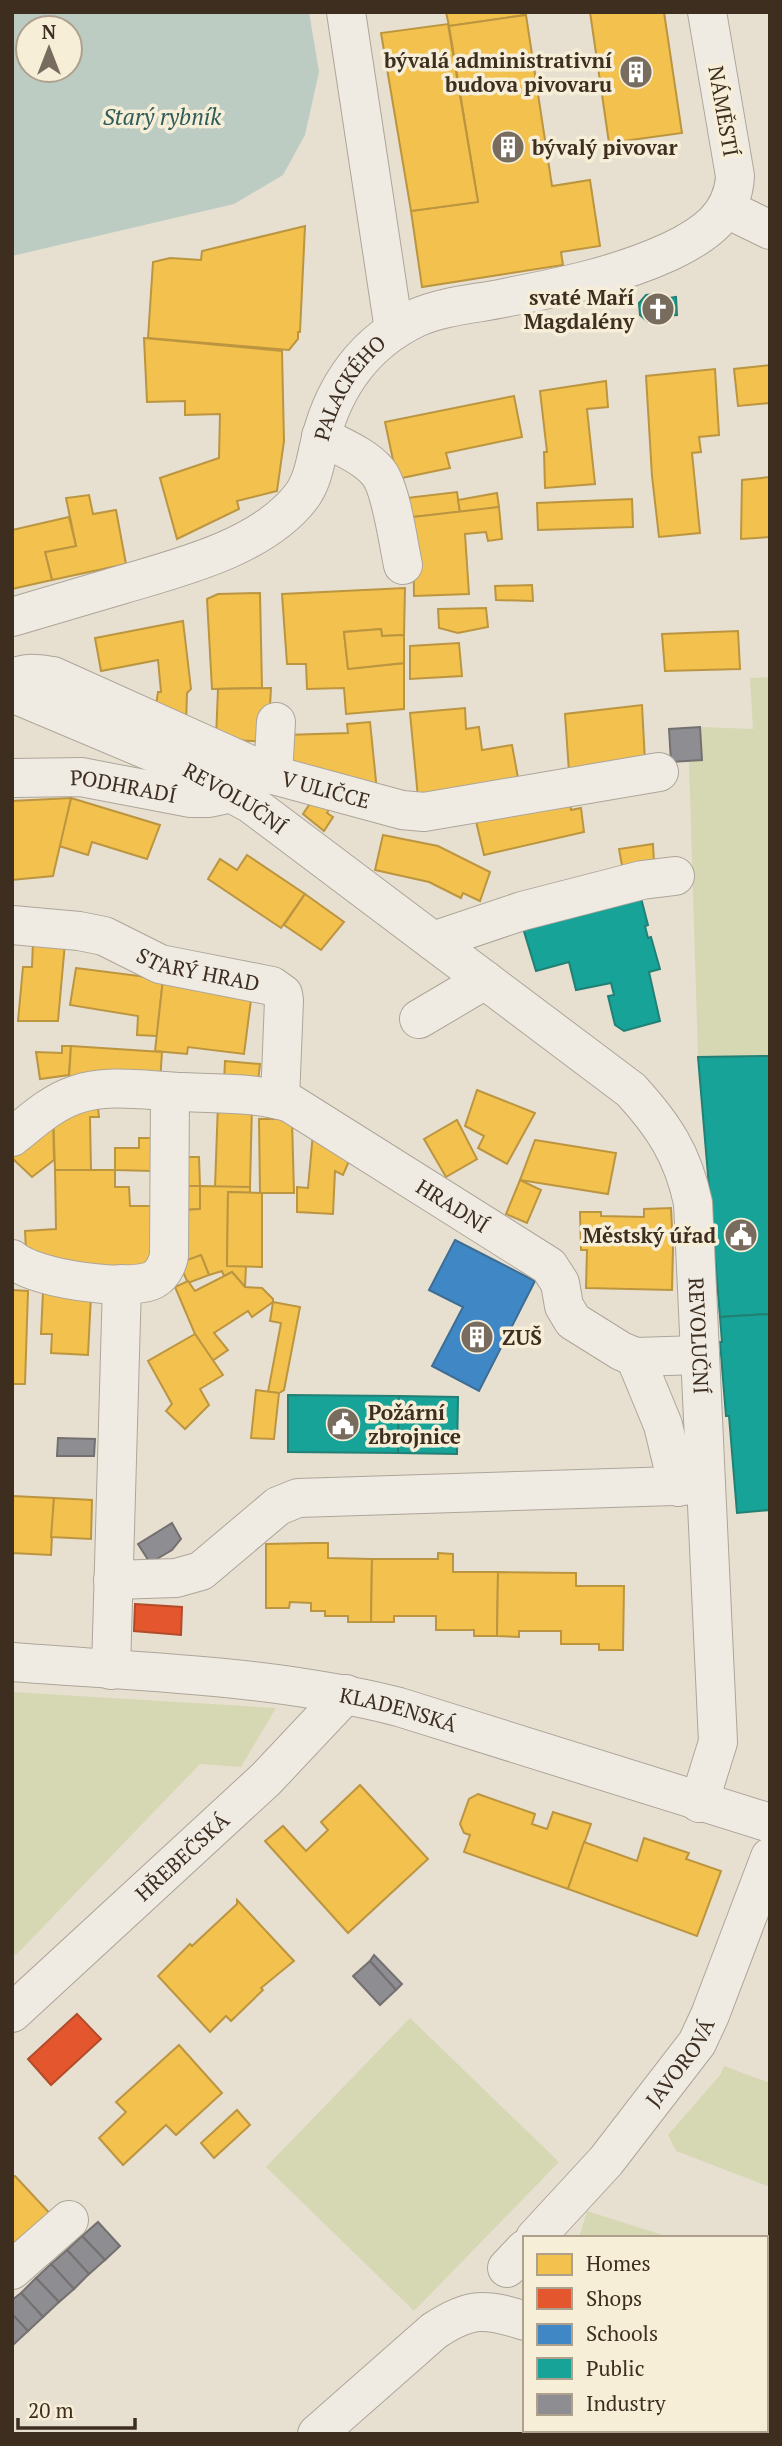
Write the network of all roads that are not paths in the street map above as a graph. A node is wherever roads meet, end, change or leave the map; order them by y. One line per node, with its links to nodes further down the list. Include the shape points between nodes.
1 (346, 12): 5 (street)
2 (707, 12): 3 (street, NÁMĚSTÍ, via 735,176)
3 (727, 209): 4 (street); 5 (street, PALACKÉHO, via 703,233 634,267 564,287 443,310)
4 (770, 230)
5 (394, 330): 6 (street, PALACKÉHO, via 351,369)
6 (321, 436): 7 (street, via 377,471 385,484); 8 (street, PALACKÉHO, via 303,495 264,530 184,566)
7 (403, 565)
8 (12, 617)
9 (12, 679): 13 (street, V ULIČCE, via 20,674 53,676)
10 (12, 693): 15 (street, REVOLUČNÍ, via 171,760)
11 (276, 722): 13 (street)
12 (659, 772): 13 (street, V ULIČCE, via 424,811 402,810)
13 (273, 775)
14 (12, 778): 15 (street, PODHRADÍ, via 81,778 191,799)
15 (232, 793): 18 (street, REVOLUČNÍ)
16 (675, 877): 18 (street, via 642,880 522,911)
17 (12, 925): 22 (street, STARÝ HRAD, via 104,936 160,964 278,989 284,1000)
18 (433, 941): 19 (street, REVOLUČNÍ)
19 (485, 980): 20 (street); 26 (street, REVOLUČNÍ, via 631,1090 675,1145 693,1203)
20 (419, 1019)
21 (170, 1092): 22 (street, HRADNÍ); 23 (street, HRADNÍ, via 78,1094 43,1113); 25 (street, via 168,1264 151,1281)
22 (280, 1100): 27 (street, HRADNÍ, via 549,1266 573,1321)
23 (12, 1138)
24 (12, 1259): 25 (street, via 50,1277)
25 (122, 1284): 29 (street)
26 (700, 1355): 27 (street, HRADNÍ); 28 (street, REVOLUČNÍ)
27 (635, 1357): 28 (street)
28 (692, 1486): 29 (street, via 311,1496 278,1506 201,1571 176,1578); 33 (street, REVOLUČNÍ, via 718,1742)
29 (113, 1580): 31 (street)
30 (12, 1662): 31 (street, KLADENSKÁ)
31 (111, 1670): 32 (street, KLADENSKÁ)
32 (346, 1694): 33 (street, KLADENSKÁ); 36 (street, HŘEBEČSKÁ, via 266,1779)
33 (699, 1803): 34 (street, KLADENSKÁ)
34 (770, 1823)
35 (770, 1857): 38 (street, JAVOROVÁ, via 696,2043 606,2161)
36 (12, 2013)
37 (69, 2220): 39 (street)
38 (537, 2236)
39 (12, 2270)
40 (523, 2320): 41 (street, via 483,2310 455,2318 434,2331)
41 (317, 2434)

